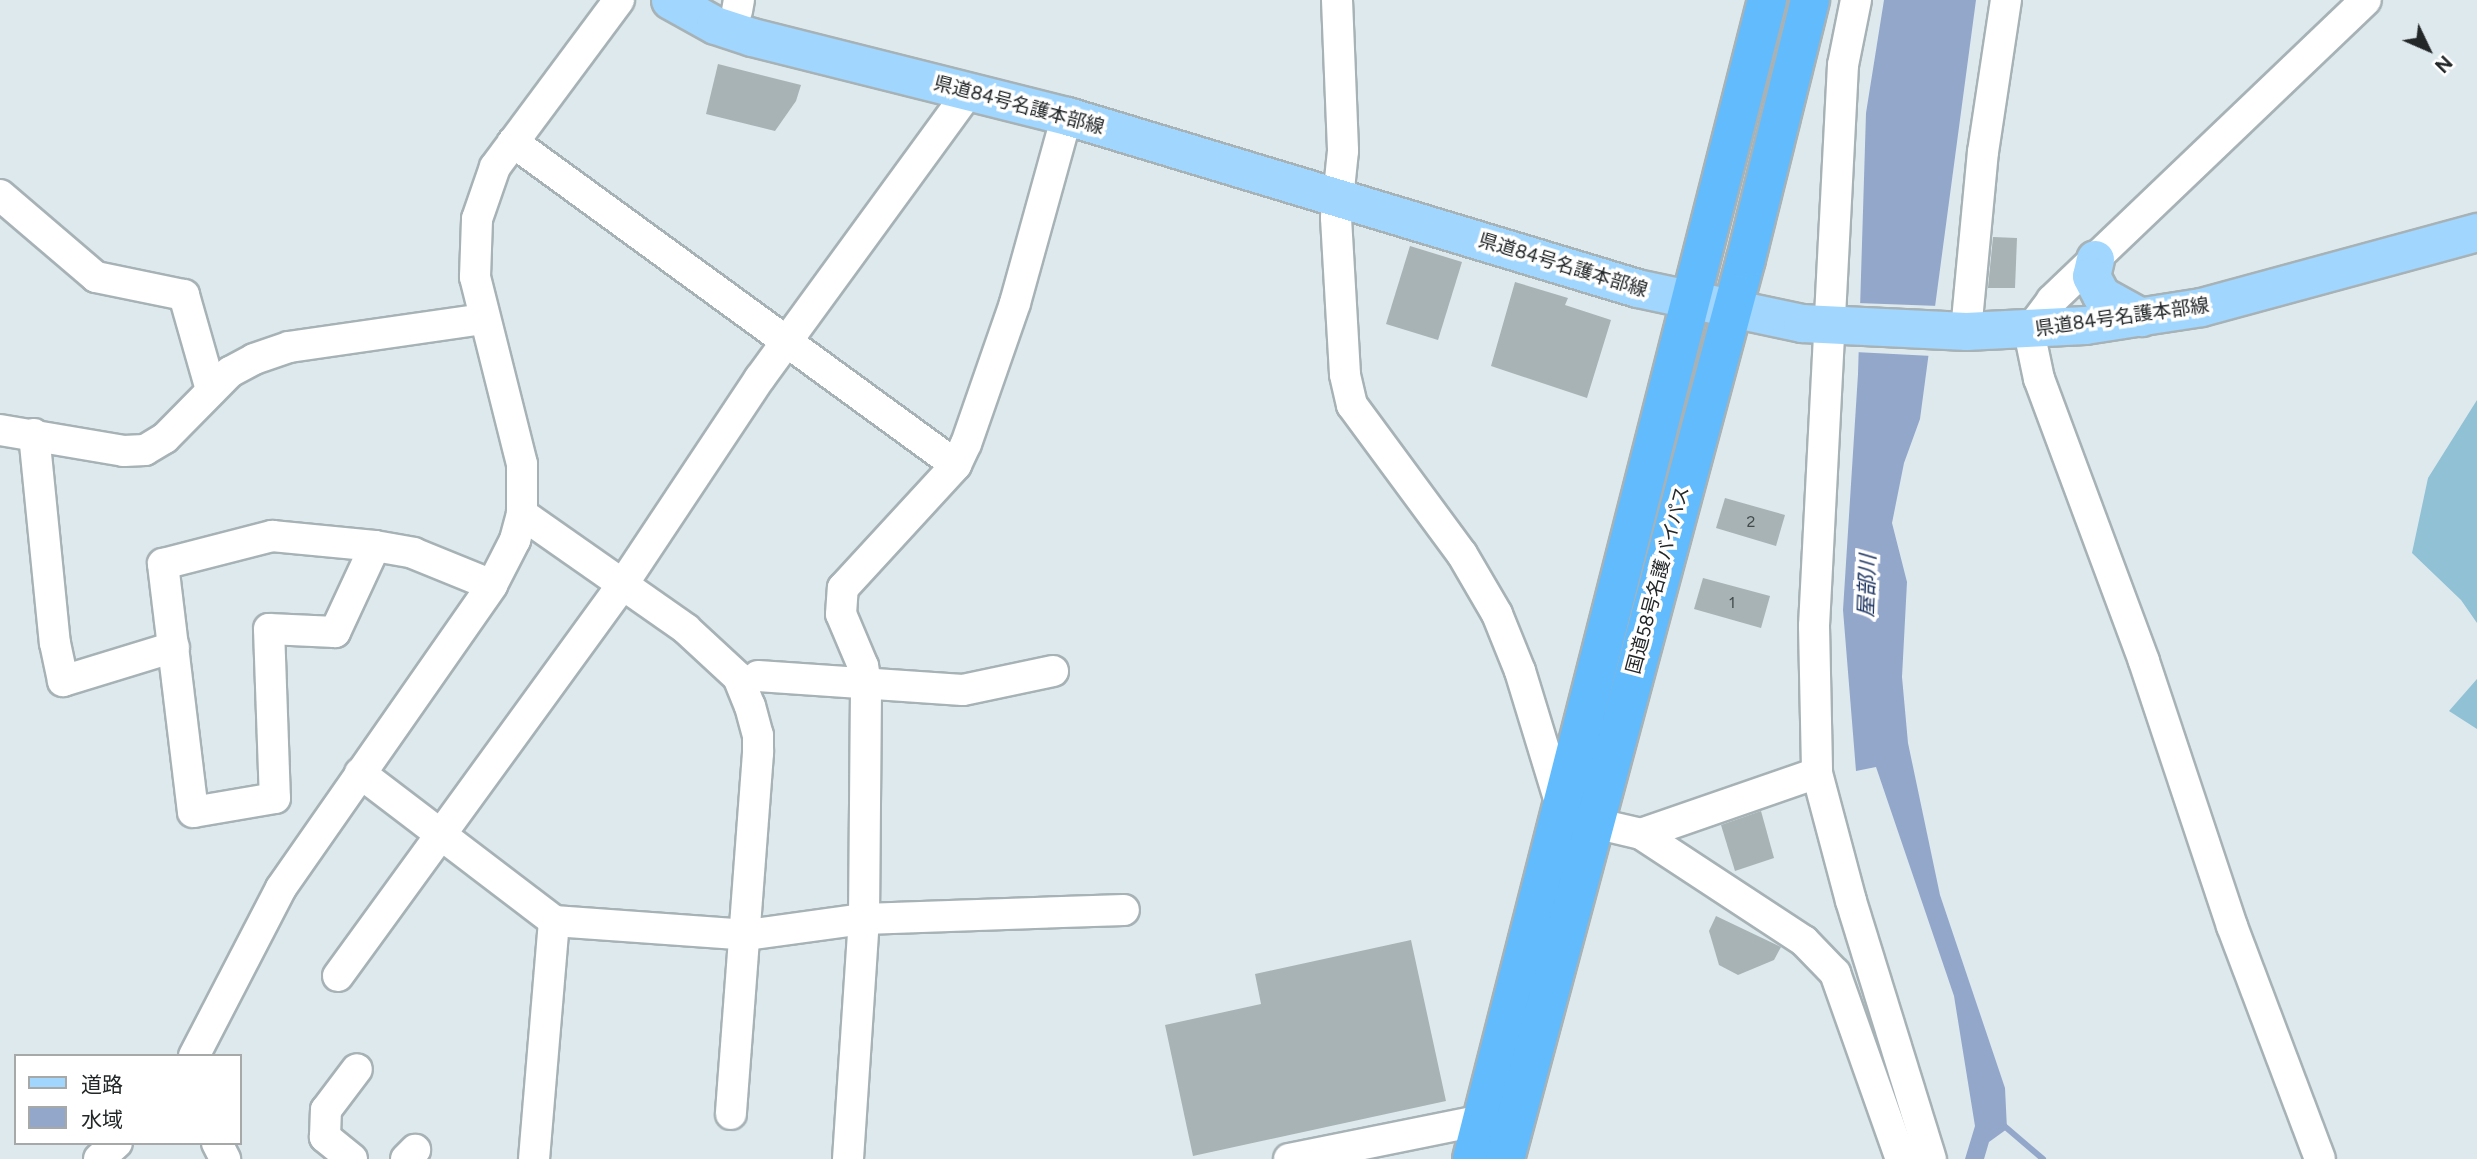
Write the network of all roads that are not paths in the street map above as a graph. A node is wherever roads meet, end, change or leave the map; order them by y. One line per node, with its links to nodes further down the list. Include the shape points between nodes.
1 (619, 0): 11 (street)
2 (670, 0): 9 (main road, 県道84号名護本部線, via 733,31)
3 (1337, 0): 13 (street, via 1343,151)
4 (1767, 0): 16 (highway, 国道58号名護バイパス)
5 (1810, 0): 17 (highway, 国道58号名護バイパス)
6 (1856, 0): 20 (street, via 1843,65)
7 (2006, 0): 21 (street)
8 (2366, 0): 15 (street)
9 (970, 90): 10 (main road, 県道84号名護本部線); 23 (street)
10 (1067, 116): 13 (main road, 県道84号名護本部線); 27 (street, via 1015,303)
11 (513, 142): 19 (street, via 495,167 477,219 475,277); 23 (street)
12 (0, 195): 24 (street, via 96,277 184,295)
13 (1339, 198): 16 (main road, 県道84号名護本部線); 38 (street, via 1339,295 1352,405 1462,554 1497,614)
14 (2477, 232): 18 (main road, 県道84号名護本部線, via 2263,292)
15 (2095, 259): 18 (main road, via 2091,276 2101,295); 22 (street, via 2052,300)
16 (1693, 301): 17 (main road, 県道84号名護本部線); 38 (highway, 国道58号名護バイパス)
17 (1732, 309): 20 (main road, 県道84号名護本部線); 38 (highway, 国道58号名護バイパス)
18 (2141, 317): 22 (main road, 県道84号名護本部線)
19 (484, 319): 24 (street, via 289,347 230,372); 28 (street, via 515,421 522,464)
20 (1837, 327): 21 (main road, 県道84号名護本部線); 37 (street, via 1814,626)
21 (1961, 331): 22 (main road, 県道84号名護本部線)
22 (2029, 331): 60 (street, via 2039,379 2144,661 2232,926)
23 (786, 342): 27 (street); 30 (street)
24 (211, 390): 26 (street, via 165,438 145,450 124,451)
25 (0, 430): 26 (street)
26 (34, 434): 32 (street, via 55,643 63,681)
27 (956, 465): 35 (street, via 843,588 841,614)
28 (522, 514): 30 (street); 31 (street, via 505,565)
29 (375, 546): 31 (street, via 413,553); 32 (street, via 272,536 163,564); 32 (street, via 335,632 269,629 275,798 193,812)
30 (623, 584): 39 (street); 44 (street, via 685,629 738,677 750,706 758,735)
31 (492, 585): 36 (street)
32 (174, 647)
33 (1053, 671): 35 (street, via 963,690)
34 (758, 676): 35 (street)
35 (866, 684): 42 (street)
36 (360, 773): 39 (street); 46 (street, via 281,888)
37 (1817, 773): 40 (street); 59 (street, via 1851,901)
38 (1578, 816): 40 (street); 49 (highway, 国道58号名護バイパス); 57 (highway, 国道58号名護バイパス)
39 (443, 834): 43 (street); 45 (street)
40 (1641, 834): 58 (street, via 1804,941 1835,973)
41 (1124, 910): 42 (street)
42 (864, 919): 44 (street); 54 (street)
43 (554, 921): 44 (street); 53 (street)
44 (747, 935): 48 (street)
45 (338, 976)
46 (195, 1054)
47 (357, 1069): 52 (street, via 326,1110 325,1137)
48 (731, 1114)
49 (1482, 1120): 55 (street); 56 (highway, 国道58号名護バイパス)
50 (115, 1145): 51 (street)
51 (99, 1159)
52 (352, 1159)
53 (534, 1159)
54 (848, 1159)
55 (1289, 1159)
56 (1472, 1159)
57 (1505, 1159)
58 (1901, 1159)
59 (1931, 1159)
60 (2320, 1159)

